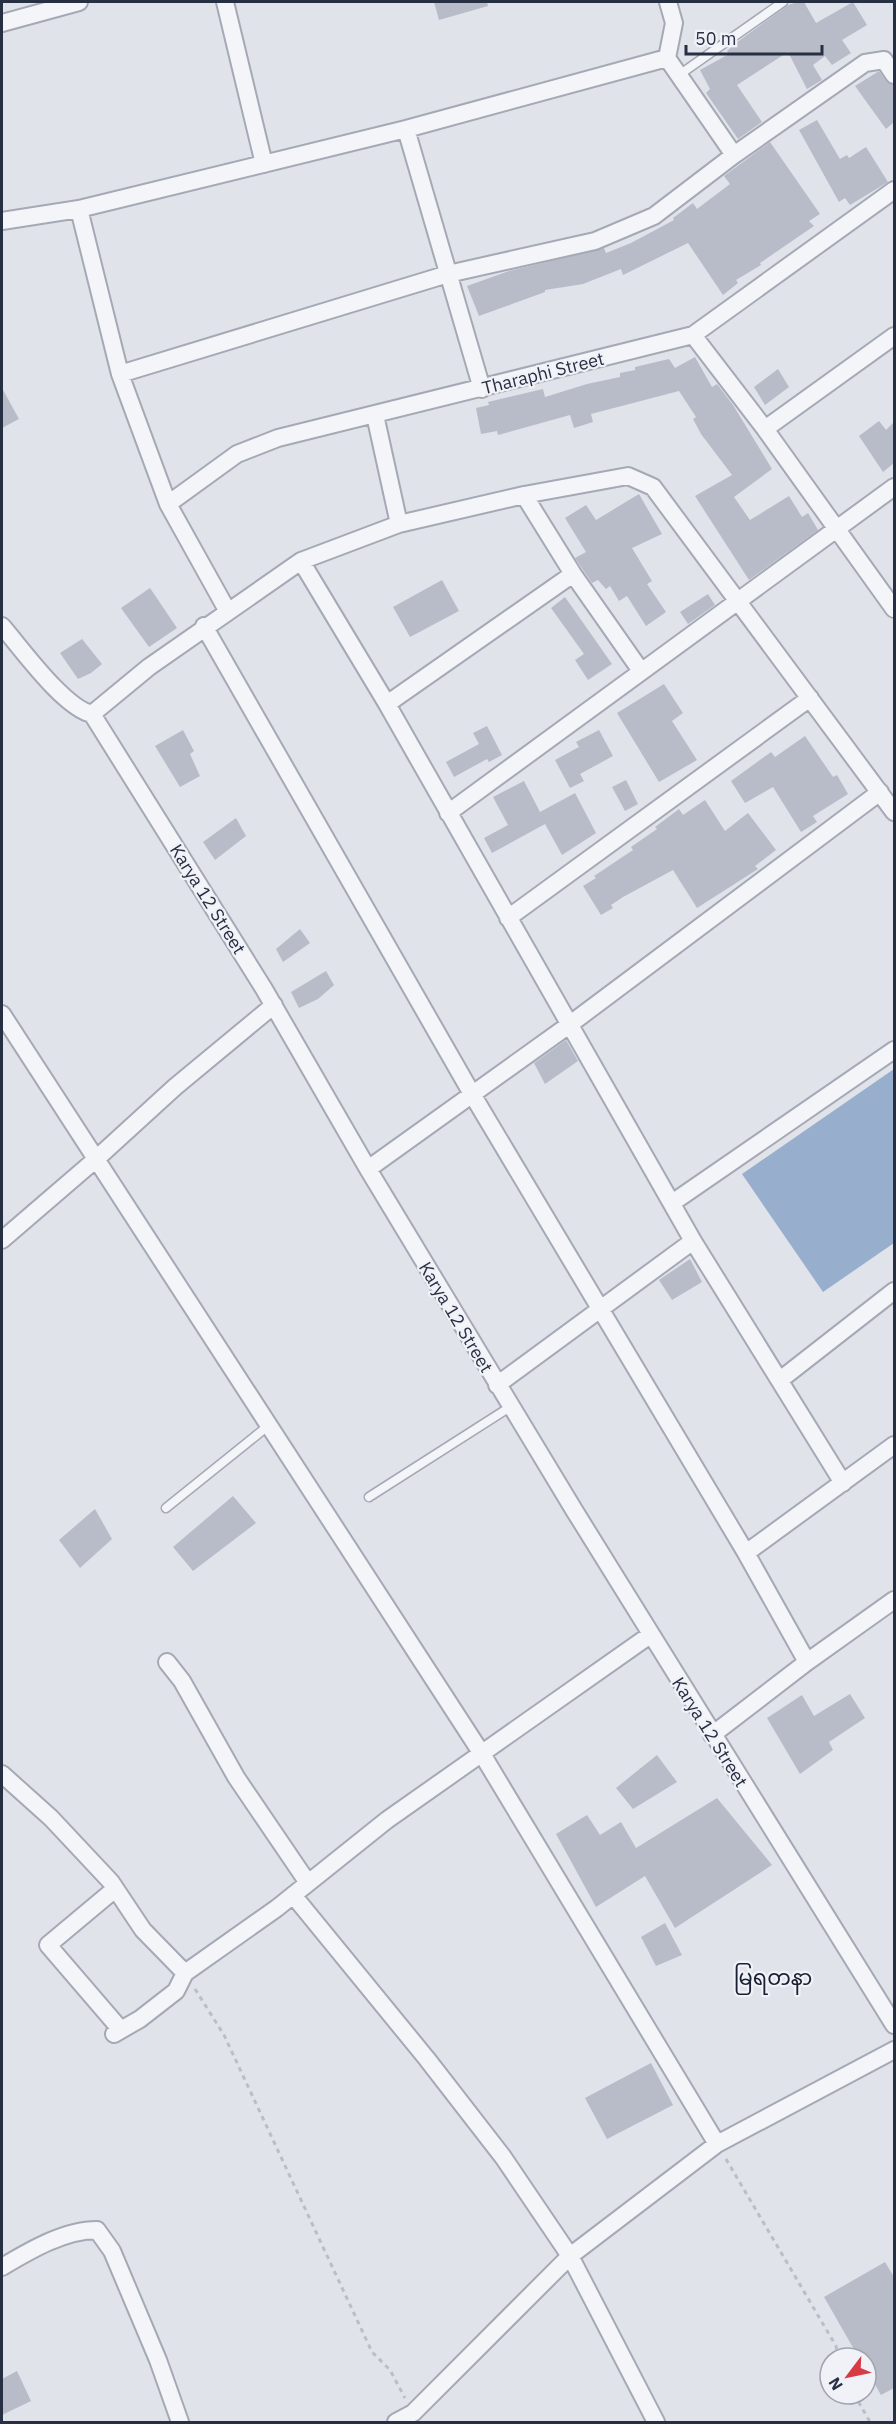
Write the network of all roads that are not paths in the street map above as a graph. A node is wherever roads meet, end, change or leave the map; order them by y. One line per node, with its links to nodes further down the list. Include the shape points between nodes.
1 (79, 2): 5 (street)
2 (225, 2): 11 (street)
3 (668, 2): 6 (street, via 674,23)
4 (783, 2): 7 (lane)
5 (2, 23)
6 (667, 58): 7 (street); 9 (street)
7 (679, 75): 10 (street)
8 (894, 75): 10 (street, via 884,60 865,63)
9 (406, 129): 11 (street); 15 (street)
10 (734, 155): 15 (street, via 654,216 595,241)
11 (264, 164): 13 (street)
12 (894, 190): 16 (street, Tharaphi Street)
13 (79, 209): 14 (street); 18 (street)
14 (2, 221)
15 (448, 274): 18 (street); 19 (street)
16 (693, 335): 19 (street, Tharaphi Street); 21 (street)
17 (894, 336): 21 (street)
18 (120, 374): 24 (street)
19 (482, 389): 20 (street, Tharaphi Street)
20 (375, 414): 24 (street, Tharaphi Street, via 278,438 237,454); 25 (street)
21 (765, 429): 26 (street)
22 (894, 487): 26 (street)
23 (524, 495): 25 (street); 28 (street); 29 (street, via 628,476 653,487)
24 (168, 504): 31 (street)
25 (399, 524): 27 (street)
26 (837, 529): 29 (street); 30 (street)
27 (301, 561): 31 (street); 36 (street)
28 (573, 574): 34 (street); 36 (street)
29 (738, 601): 34 (street); 35 (street)
30 (894, 609)
31 (227, 610): 33 (street)
32 (2, 626): 37 (street, Karya 12 Street, via 67,701)
33 (204, 626): 37 (street); 46 (street)
34 (641, 671): 40 (street)
35 (810, 698): 38 (street); 41 (street)
36 (387, 704): 40 (street)
37 (92, 714): 42 (street, Karya 12 Street)
38 (880, 792): 39 (street); 44 (street)
39 (894, 812)
40 (448, 813): 41 (street)
41 (508, 918): 44 (street)
42 (274, 1005): 47 (street); 48 (street, Karya 12 Street)
43 (2, 1014): 47 (street)
44 (569, 1025): 46 (street); 49 (street)
45 (894, 1050): 49 (street)
46 (472, 1094): 48 (street); 53 (street)
47 (95, 1160): 50 (street); 57 (street)
48 (368, 1169): 55 (street, Karya 12 Street)
49 (672, 1203): 51 (street)
50 (2, 1240)
51 (693, 1241): 53 (street); 54 (street)
52 (894, 1292): 54 (street)
53 (601, 1309): 55 (street); 62 (street)
54 (780, 1380): 59 (street)
55 (497, 1385): 56 (street, Karya 12 Street)
56 (510, 1407): 60 (lane); 64 (street, Karya 12 Street)
57 (268, 1426): 61 (lane); 68 (street)
58 (894, 1445): 59 (street)
59 (843, 1483): 62 (street)
60 (369, 1497)
61 (166, 1508)
62 (746, 1553): 66 (street)
63 (894, 1600): 66 (street)
64 (650, 1635): 67 (street, Karya 12 Street); 68 (street)
65 (167, 1662): 70 (street, via 182,1681 236,1777)
66 (807, 1662): 67 (street)
67 (712, 1735): 74 (street, Karya 12 Street)
68 (482, 1754): 70 (street, via 387,1820); 76 (street)
69 (2, 1774): 71 (street, via 51,1818)
70 (308, 1883): 72 (street)
71 (115, 1889): 73 (street, via 143,1930); 73 (street, via 48,1945 118,2032 176,1991)
72 (292, 1895): 73 (street); 77 (street, via 482,2130)
73 (184, 1973)
74 (894, 2025)
75 (894, 2050): 76 (street)
76 (717, 2144): 77 (street)
77 (570, 2256): 79 (street); 82 (street)
78 (2, 2267): 80 (street, via 82,2230 97,2230 112,2252)
79 (415, 2418): 81 (street)
80 (180, 2422)
81 (396, 2422)
82 (657, 2422)

